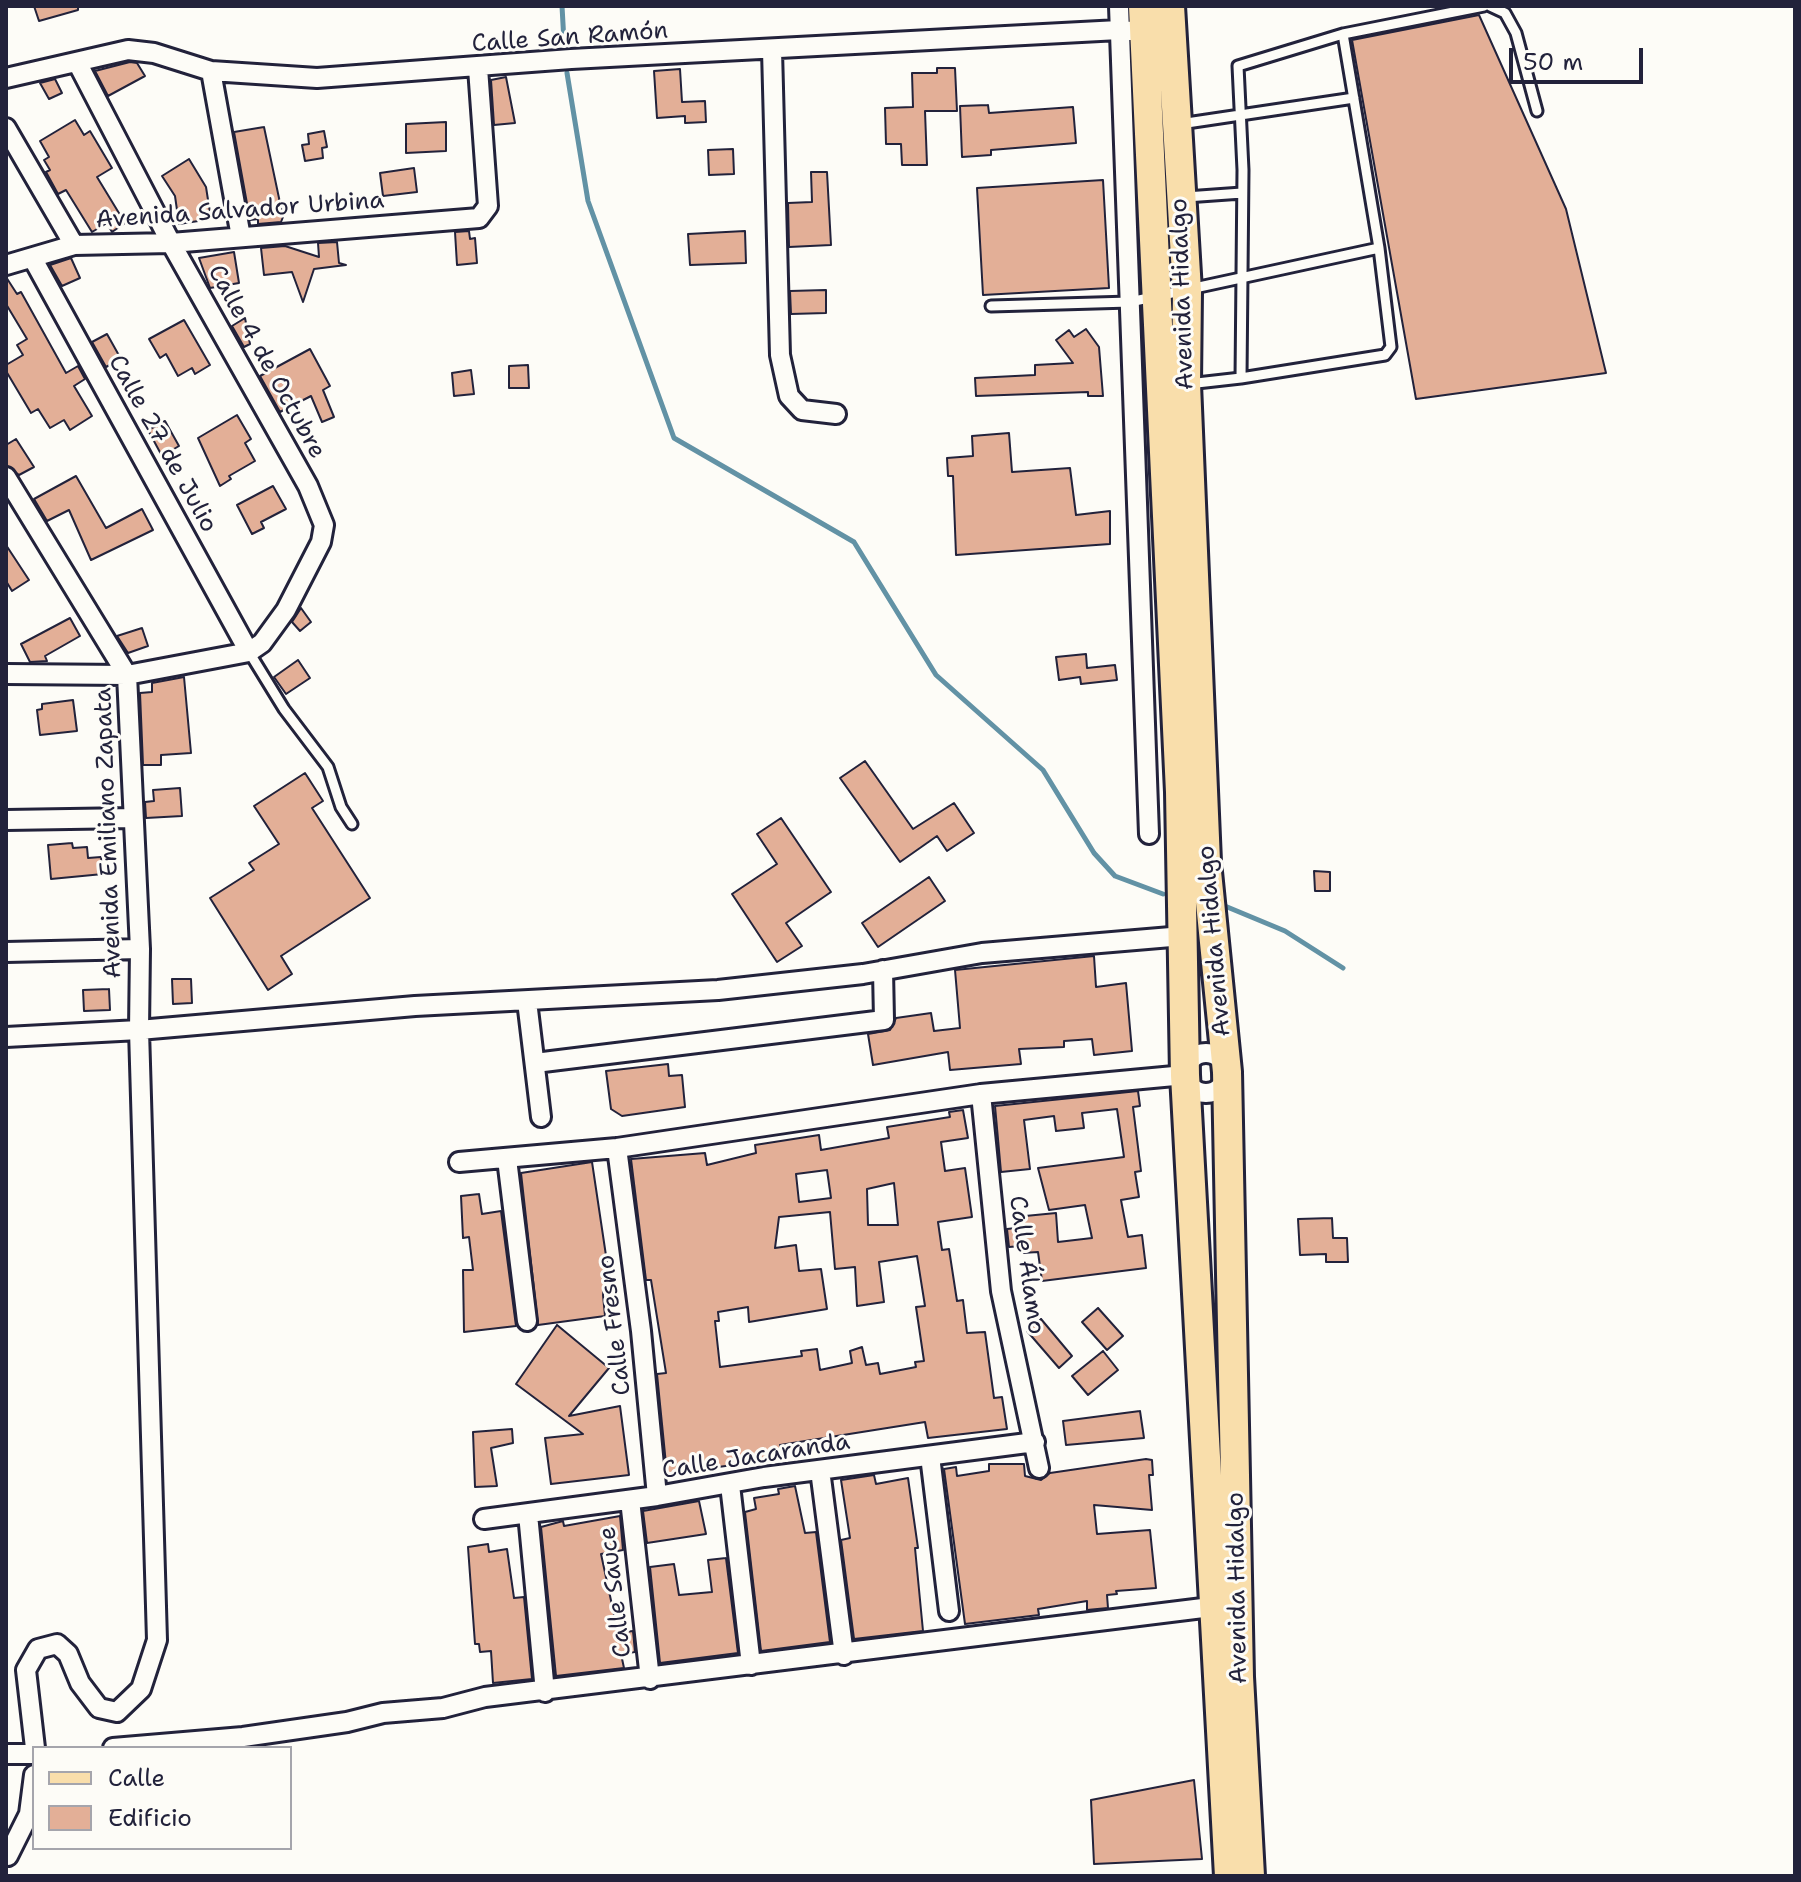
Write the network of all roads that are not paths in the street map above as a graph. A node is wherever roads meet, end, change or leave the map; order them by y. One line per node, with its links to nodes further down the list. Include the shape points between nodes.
1 (1119, 6): 5 (street)
2 (1170, 6): 15 (main road, Avenida Hidalgo)
3 (1484, 6): 6 (lane)
4 (1490, 6): 13 (lane, via 1505,13 1516,33)
5 (1135, 23): 7 (street, Calle San Ramón); 27 (main road, Avenida Hidalgo)
6 (1343, 34): 12 (lane); 14 (lane, via 1238,66)
7 (772, 50): 9 (street, Calle San Ramón); 31 (street, via 780,355 789,396 802,410)
8 (77, 62): 10 (street, Calle San Ramón, via 128,50); 11 (street, Calle San Ramón); 20 (street, Calle 4 de Octubre)
9 (478, 68): 10 (street, Calle San Ramón, via 317,78); 19 (street, Avenida Salvador Urbina, via 488,206 479,218)
10 (211, 71): 19 (street)
11 (6, 78)
12 (1354, 98): 14 (lane); 22 (lane)
13 (1537, 111)
14 (1240, 115): 15 (lane); 17 (lane)
15 (1175, 124): 18 (main road, Avenida Hidalgo)
16 (6, 128): 21 (street)
17 (1242, 193): 18 (lane); 25 (lane)
18 (1180, 198): 26 (main road, Avenida Hidalgo)
19 (241, 237): 20 (street, Avenida Salvador Urbina)
20 (171, 243): 21 (street, Avenida Salvador Urbina); 33 (street, Calle 4 de Octubre, via 319,506 324,525 321,542 286,610)
21 (74, 245): 23 (street, Avenida Salvador Urbina)
22 (1379, 248): 25 (lane); 29 (lane, via 1391,347 1385,355)
23 (33, 259): 24 (street, Avenida Salvador Urbina); 33 (street, Calle 27 de Julio)
24 (6, 265)
25 (1240, 278): 26 (lane); 29 (lane)
26 (1187, 291): 27 (lane); 30 (main road, Avenida Hidalgo)
27 (1144, 300): 28 (lane); 39 (street, via 1136,552); 40 (main road, Avenida Hidalgo, via 1180,792)
28 (991, 306)
29 (1241, 378): 30 (lane)
30 (1186, 384): 48 (main road, Avenida Hidalgo, via 1206,862)
31 (836, 414)
32 (6, 477): 35 (street, Avenida Emiliano Zapata)
33 (249, 652): 35 (street); 38 (lane, via 328,767)
34 (6, 674): 35 (street)
35 (127, 675): 36 (street, Avenida Emiliano Zapata)
36 (133, 818): 37 (street); 41 (street, Avenida Emiliano Zapata)
37 (6, 820)
38 (352, 824)
39 (1149, 834)
40 (1183, 936): 43 (street, via 982,953); 49 (main road, Avenida Hidalgo)
41 (140, 949): 42 (street); 45 (street, Avenida Emiliano Zapata)
42 (6, 952)
43 (883, 970): 44 (street, via 718,990); 47 (street, via 884,1020)
44 (527, 1001): 45 (street); 47 (street)
45 (139, 1030): 46 (street); 71 (street, Avenida Emiliano Zapata, via 157,1640 141,1689 117,1712 99,1708 57,1644 38,1649 26,1670)
46 (6, 1037)
47 (535, 1063): 51 (street)
48 (1227, 1072): 49 (street, via 1221,1088 1208,1095 1193,1088); 49 (street, via 1219,1056 1206,1051 1191,1059); 78 (main road, Avenida Hidalgo, via 1239,1677)
49 (1185, 1075): 50 (street); 65 (main road, Avenida Hidalgo, via 1208,1456)
50 (981, 1094): 52 (street); 56 (street, Calle Álamo, via 1001,1291)
51 (541, 1117)
52 (617, 1148): 53 (street); 61 (street, Calle Fresno)
53 (507, 1159): 54 (street); 55 (street)
54 (459, 1162)
55 (527, 1321)
56 (1035, 1442): 57 (street, Calle Jacaranda); 58 (street, Calle Álamo)
57 (930, 1456): 59 (street, Calle Jacaranda); 66 (street)
58 (1039, 1468)
59 (820, 1470): 60 (street, Calle Jacaranda); 67 (street)
60 (730, 1485): 61 (street, Calle Jacaranda); 68 (street)
61 (657, 1496): 62 (street, Calle Jacaranda)
62 (630, 1500): 63 (street, Calle Jacaranda); 69 (street, Calle Sauce)
63 (528, 1514): 64 (street, Calle Jacaranda); 70 (street)
64 (484, 1519)
65 (1211, 1607): 67 (street); 77 (main road, Avenida Hidalgo)
66 (949, 1611)
67 (844, 1655): 68 (street)
68 (751, 1665): 69 (street)
69 (650, 1679): 70 (street)
70 (545, 1692): 72 (street, via 485,1697 347,1722)
71 (34, 1746)
72 (131, 1746)
73 (32, 1751): 74 (street)
74 (6, 1754)
75 (32, 1791): 76 (street, via 29,1814)
76 (8, 1856)
77 (1229, 1876)
78 (1250, 1876)

